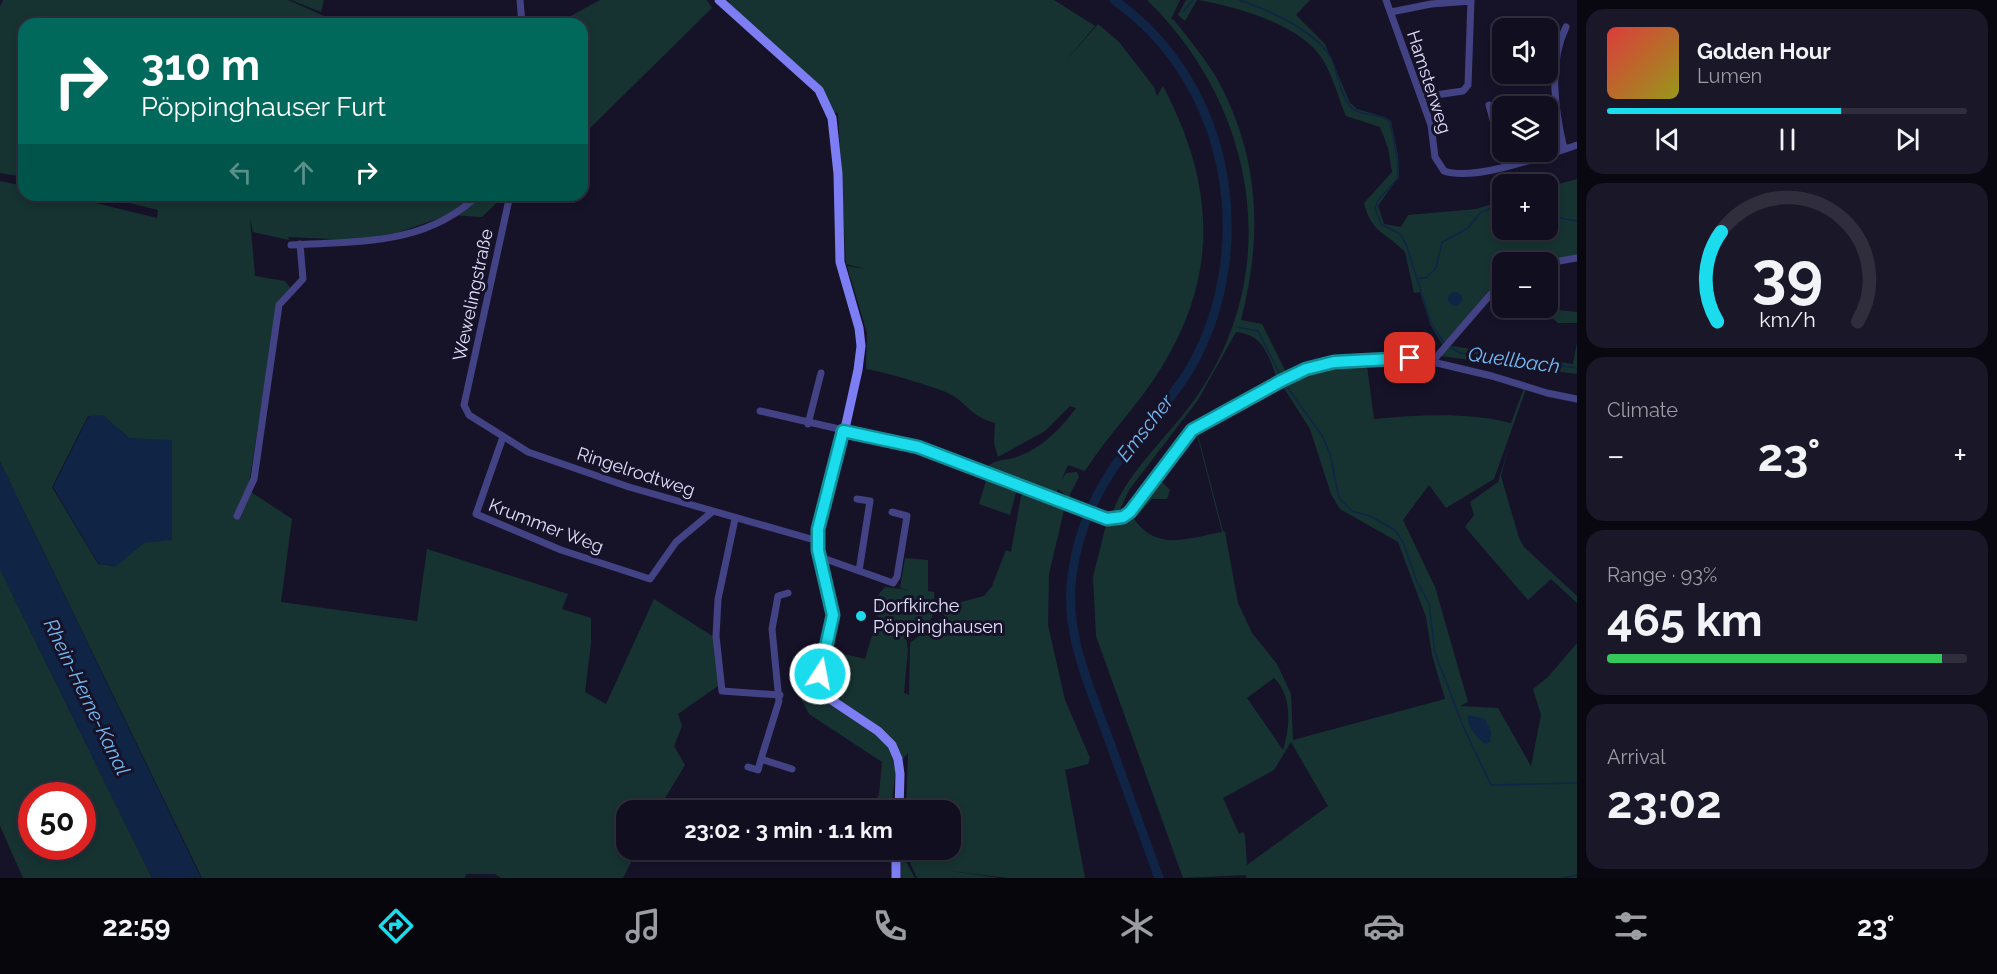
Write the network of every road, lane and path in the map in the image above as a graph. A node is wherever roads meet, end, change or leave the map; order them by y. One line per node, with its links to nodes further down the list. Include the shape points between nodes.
1 (520, 0): 6 (street)
2 (719, 0): 26 (main road, via 819,90 832,118 840,262 861,346)
3 (1386, 0): 5 (street, Hamsterweg)
4 (1471, 1): 5 (street); 8 (street, via 1467,85 1463,91)
5 (1391, 12): 8 (street, Hamsterweg)
6 (522, 18)
7 (1566, 27): 11 (street, via 1555,86)
8 (1422, 97): 12 (street, Hamsterweg, via 1435,157 1444,171 1460,174)
9 (1488, 105): 12 (street)
10 (1577, 145): 11 (street)
11 (1564, 150): 12 (street)
12 (1506, 166)
13 (470, 201): 16 (street, via 451,216 397,238)
14 (509, 201): 23 (street, Wewelingstraße)
15 (291, 244): 16 (street)
16 (300, 244): 31 (street, via 303,279 279,305 254,479)
17 (1577, 258): 18 (street)
18 (1558, 261)
19 (1492, 293): 20 (street)
20 (1432, 362): 22 (street); 26 (street, via 1403,358 1344,360 1293,374 1192,430 1130,512 1116,519 918,447)
21 (821, 373): 25 (street)
22 (1577, 399)
23 (465, 401): 27 (street, Ringelrodtweg, via 469,415)
24 (760, 411): 25 (street)
25 (808, 424): 26 (street)
26 (843, 431): 33 (main road)
27 (503, 437): 29 (street, Ringelrodtweg, via 528,452); 29 (street, Krummer Weg, via 476,514 561,550 650,579 676,542)
28 (857, 499): 35 (street, via 870,501)
29 (712, 512): 32 (street, Ringelrodtweg)
30 (892, 512): 35 (street, via 907,516 895,582)
31 (237, 516)
32 (735, 519): 33 (street, Ringelrodtweg); 37 (street, via 718,599 716,636 722,691)
33 (818, 541): 34 (main road)
34 (820, 557): 35 (street); 41 (main road, via 833,615 821,661 821,682 830,699 892,745 900,774)
35 (859, 571)
36 (788, 593): 37 (street, via 778,596 772,629)
37 (780, 695): 38 (street)
38 (761, 759): 39 (street, via 758,770); 40 (street)
39 (748, 767)
40 (792, 769)
41 (899, 800)
42 (896, 860): 43 (main road)
43 (896, 878)

